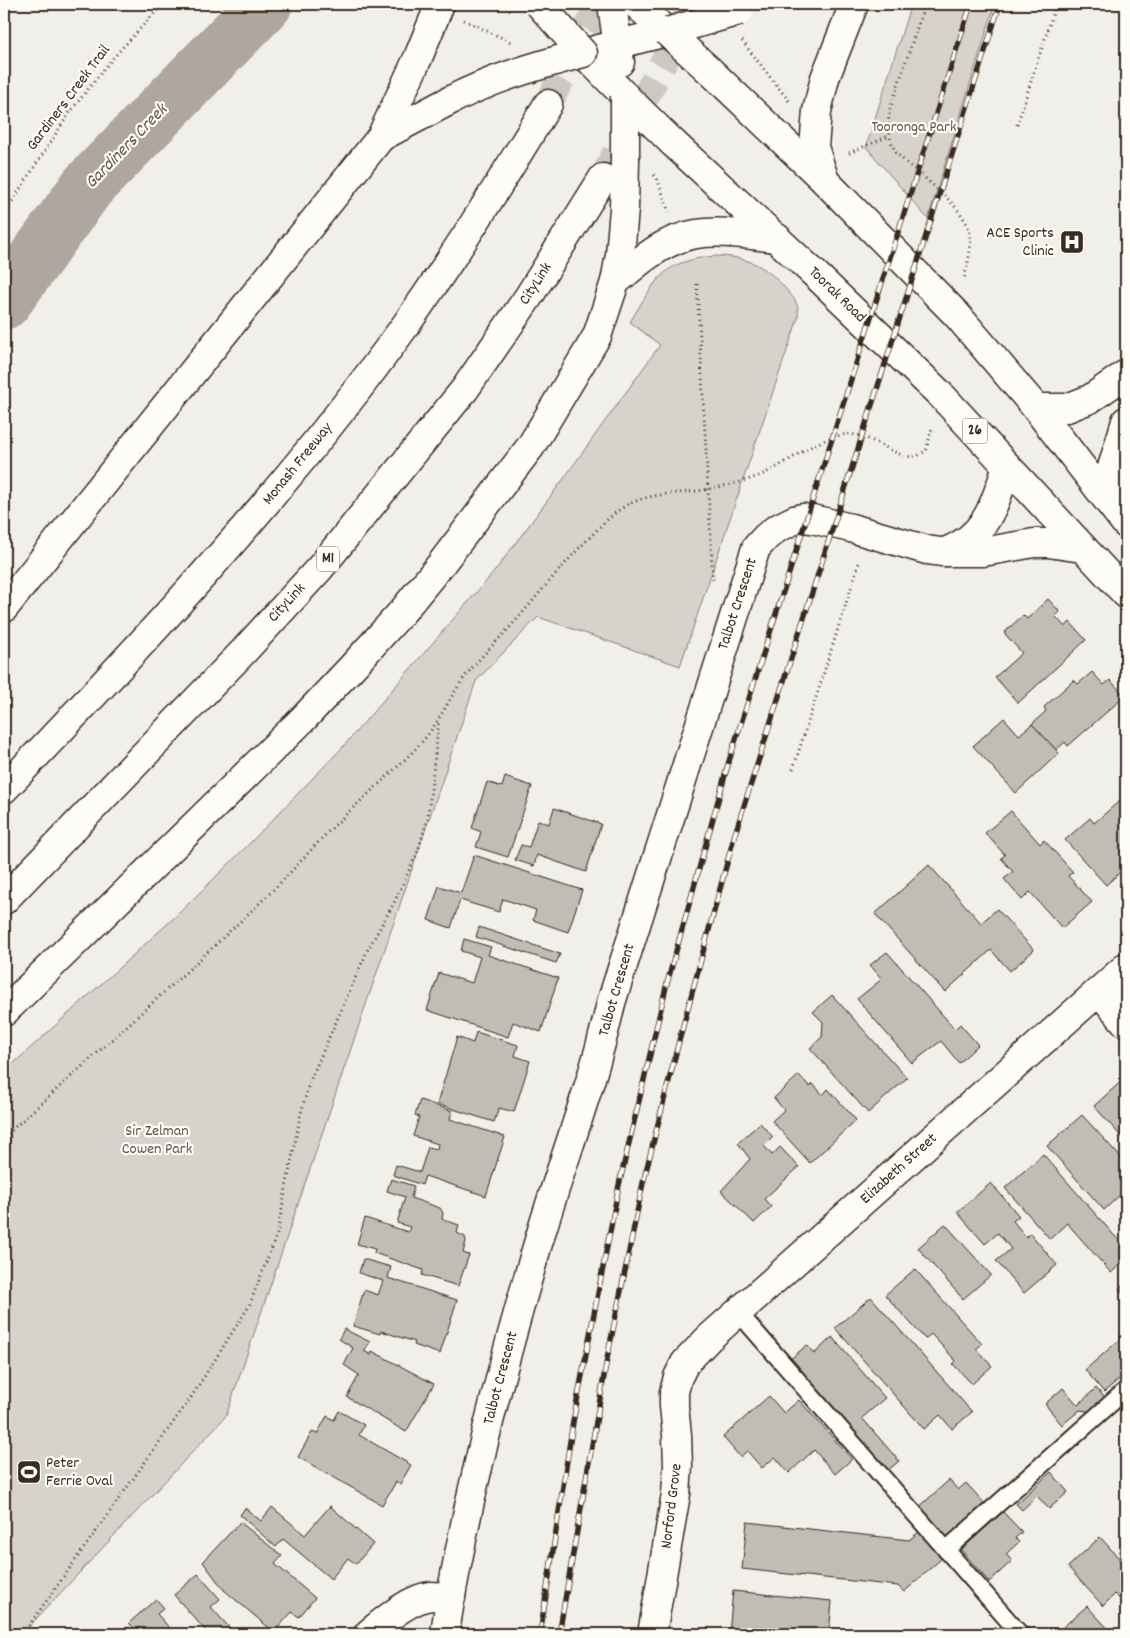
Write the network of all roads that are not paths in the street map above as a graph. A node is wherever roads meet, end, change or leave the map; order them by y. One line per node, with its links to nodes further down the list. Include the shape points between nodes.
1 (539, 4): 9 (main road, Toorak Road / 26, bridge)
2 (612, 4): 8 (main road)
3 (636, 4): 7 (main road)
4 (854, 4): 14 (main road, via 825,78 817,111 814,147)
5 (747, 7): 7 (main road, bridge)
6 (450, 11): 12 (main road, via 417,60)
7 (667, 32): 8 (main road); 14 (main road, bridge)
8 (618, 44): 9 (main road); 10 (main road)
9 (583, 53): 10 (main road, Toorak Road / 26); 12 (main road, bridge, via 515,72 473,88)
10 (625, 96): 15 (main road, Toorak Road / 26, bridge); 16 (main road, bridge, via 623,229)
11 (548, 104): 27 (main road, Monash Freeway, via 460,246 332,422 261,510 186,594)
12 (381, 137): 26 (main road)
13 (603, 178): 28 (main road, CityLink / M1, via 529,296 465,389 320,568)
14 (825, 181): 18 (main road, via 957,315)
15 (777, 238): 16 (main road, via 720,233 690,235 659,248); 20 (main road, Toorak Road / 26, via 940,394)
16 (615, 282): 31 (main road, via 597,336 531,446 402,612 302,720)
17 (1126, 374): 18 (main road, via 1090,399 1067,408)
18 (1036, 408): 21 (main road)
19 (1126, 421): 21 (main road)
20 (1007, 466): 23 (main road, Toorak Road / 26); 24 (main road, via 996,501 983,524 966,542)
21 (1105, 496): 22 (main road)
22 (1126, 524)
23 (1082, 548): 24 (main road, Talbot Crescent, via 1034,543 983,552); 25 (main road, Toorak Road / 26)
24 (945, 552): 37 (main road, Talbot Crescent, via 812,519 794,520 776,529 756,548 542,1230 498,1385)
25 (1126, 594)
26 (4, 608)
27 (4, 789)
28 (4, 900)
29 (1126, 967): 30 (main road, Elizabeth Street)
30 (1099, 991): 32 (main road); 33 (main road, Elizabeth Street)
31 (4, 1012)
32 (1126, 1023)
33 (738, 1312): 34 (main road, Elizabeth Street, via 694,1353); 36 (lane)
34 (678, 1377): 40 (main road, Norford Grove, via 674,1392 678,1466 676,1494)
35 (1126, 1390): 36 (lane)
36 (946, 1550): 41 (lane)
37 (451, 1597): 38 (main road, via 419,1599); 39 (main road, Talbot Crescent)
38 (368, 1634)
39 (445, 1634)
40 (652, 1634)
41 (1020, 1634)

